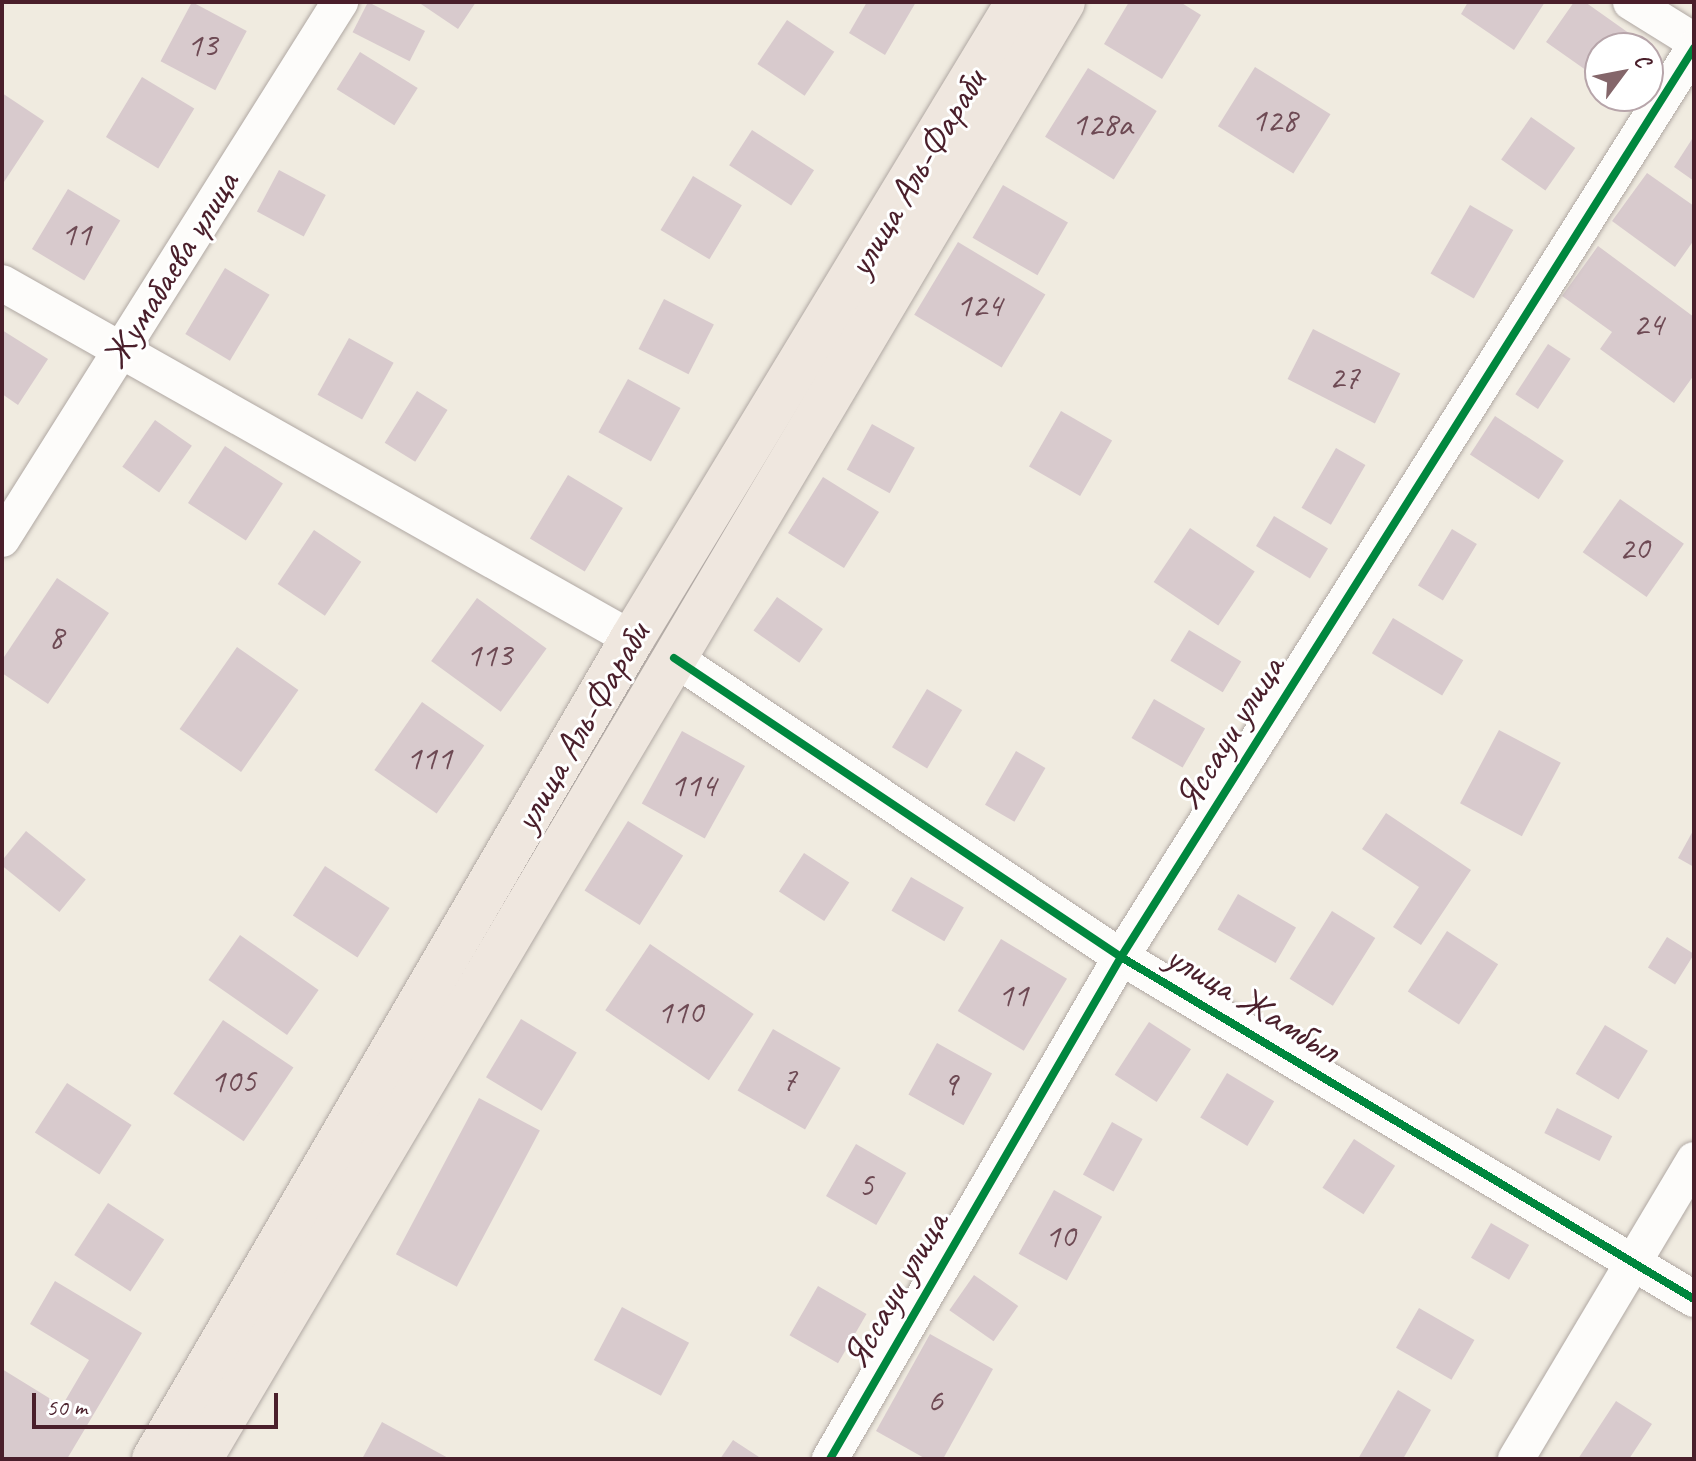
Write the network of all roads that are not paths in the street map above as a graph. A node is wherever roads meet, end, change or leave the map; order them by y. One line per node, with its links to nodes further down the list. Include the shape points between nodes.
1 (340, 2): 8 (street, Жумабаева улица)
2 (1018, 2): 10 (main road, улица Аль-Фараби)
3 (1063, 2): 11 (main road, улица Аль-Фараби)
4 (1631, 2): 5 (street)
5 (1694, 41)
6 (1694, 48): 12 (street, Яссауи улица)
7 (2, 283): 8 (street)
8 (118, 351): 9 (street, Жумабаева улица); 10 (street)
9 (2, 539)
10 (632, 639): 16 (main road, улица Аль-Фараби)
11 (674, 658): 12 (street, улица Жамбыл); 17 (main road, улица Аль-Фараби)
12 (1121, 957): 14 (street, улица Жамбыл); 18 (street, Яссауи улица)
13 (1694, 1160): 14 (street)
14 (1632, 1263): 15 (street, улица Жамбыл); 19 (street)
15 (1694, 1299)
16 (154, 1459)
17 (200, 1459)
18 (830, 1459)
19 (1516, 1459)

